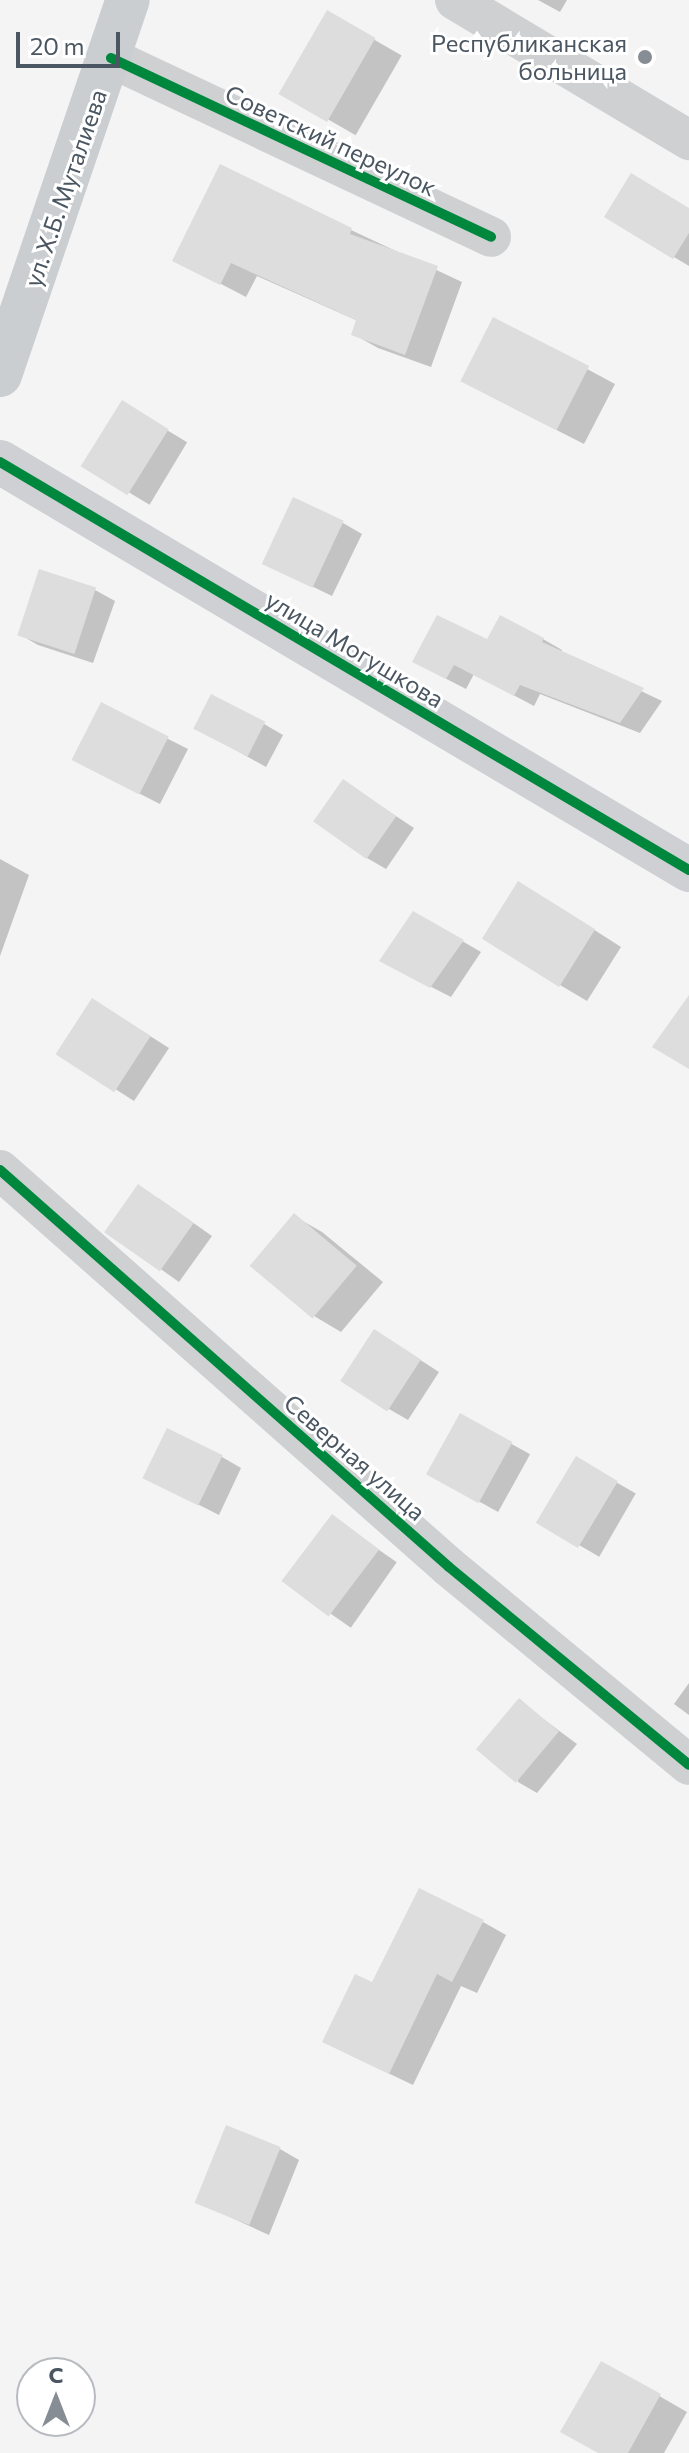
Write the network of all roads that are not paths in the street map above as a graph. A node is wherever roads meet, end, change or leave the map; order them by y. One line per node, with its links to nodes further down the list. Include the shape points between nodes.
1 (128, 0): 3 (main road, ул. Х.Б. Муталиева)
2 (455, 0): 4 (street)
3 (111, 58): 5 (street, Советский переулок); 6 (main road, ул. Х.Б. Муталиева)
4 (689, 140)
5 (491, 237)
6 (0, 375)
7 (0, 462): 8 (street, улица Могушкова)
8 (689, 870)
9 (0, 1170): 10 (street, Северная улица, via 449,1567)
10 (689, 1765)

